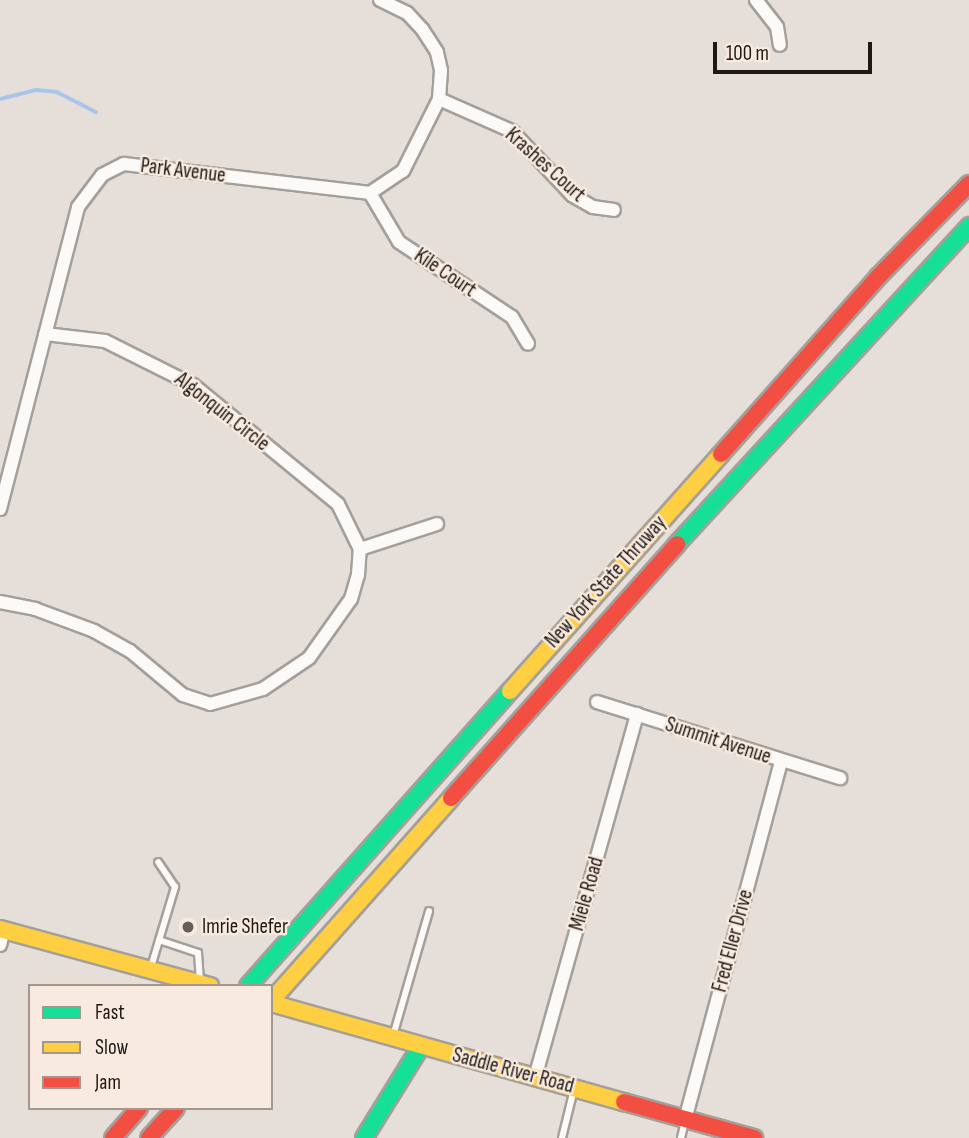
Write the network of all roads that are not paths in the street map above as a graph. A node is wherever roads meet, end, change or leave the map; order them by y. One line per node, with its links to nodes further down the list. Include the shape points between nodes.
1 (380, 0): 4 (street, via 407,13 437,52)
2 (756, 0): 3 (street, via 777,27)
3 (780, 45)
4 (439, 99): 6 (street, via 403,171); 7 (street, Krashes Court, via 512,131 572,195 593,207)
5 (969, 184): 26 (main road, New York State Thruway)
6 (370, 194): 9 (street, Park Avenue, via 124,164 102,175 78,207); 10 (street, Kile Court, via 399,242 512,317)
7 (614, 210)
8 (969, 226): 27 (main road, New York State Thruway, via 806,399)
9 (45, 334): 11 (street, Park Avenue); 14 (street, Algonquin Circle, via 105,341 193,385 338,504)
10 (528, 344)
11 (6, 463): 12 (street, Park Avenue)
12 (0, 509)
13 (437, 524): 14 (street)
14 (359, 549): 15 (street, via 351,598 309,658 263,689 210,704 183,695 130,651 94,631 35,609)
15 (0, 602)
16 (597, 702): 17 (street, Summit Avenue)
17 (638, 715): 18 (street, Summit Avenue); 31 (street, Miele Road)
18 (781, 761): 19 (street, Summit Avenue); 35 (street, Fred Eller Drive)
19 (840, 778)
20 (158, 862): 23 (lane, via 175,887)
21 (429, 911): 29 (lane)
22 (1, 935): 24 (main road)
23 (159, 940): 24 (lane); 25 (lane, via 198,953)
24 (151, 969): 25 (main road)
25 (205, 984)
26 (250, 984)
27 (273, 1000)
28 (273, 1003): 29 (main road, Saddle River Road)
29 (392, 1038): 30 (main road, Saddle River Road)
30 (421, 1046): 31 (main road, Saddle River Road); 38 (main road)
31 (536, 1074): 32 (main road, Saddle River Road)
32 (575, 1087): 35 (main road, Saddle River Road); 39 (lane)
33 (137, 1110): 36 (main road)
34 (174, 1110): 37 (main road)
35 (685, 1121): 40 (lane); 41 (main road, Saddle River Road)
36 (113, 1138)
37 (149, 1138)
38 (365, 1138)
39 (562, 1138)
40 (681, 1138)
41 (754, 1138)

